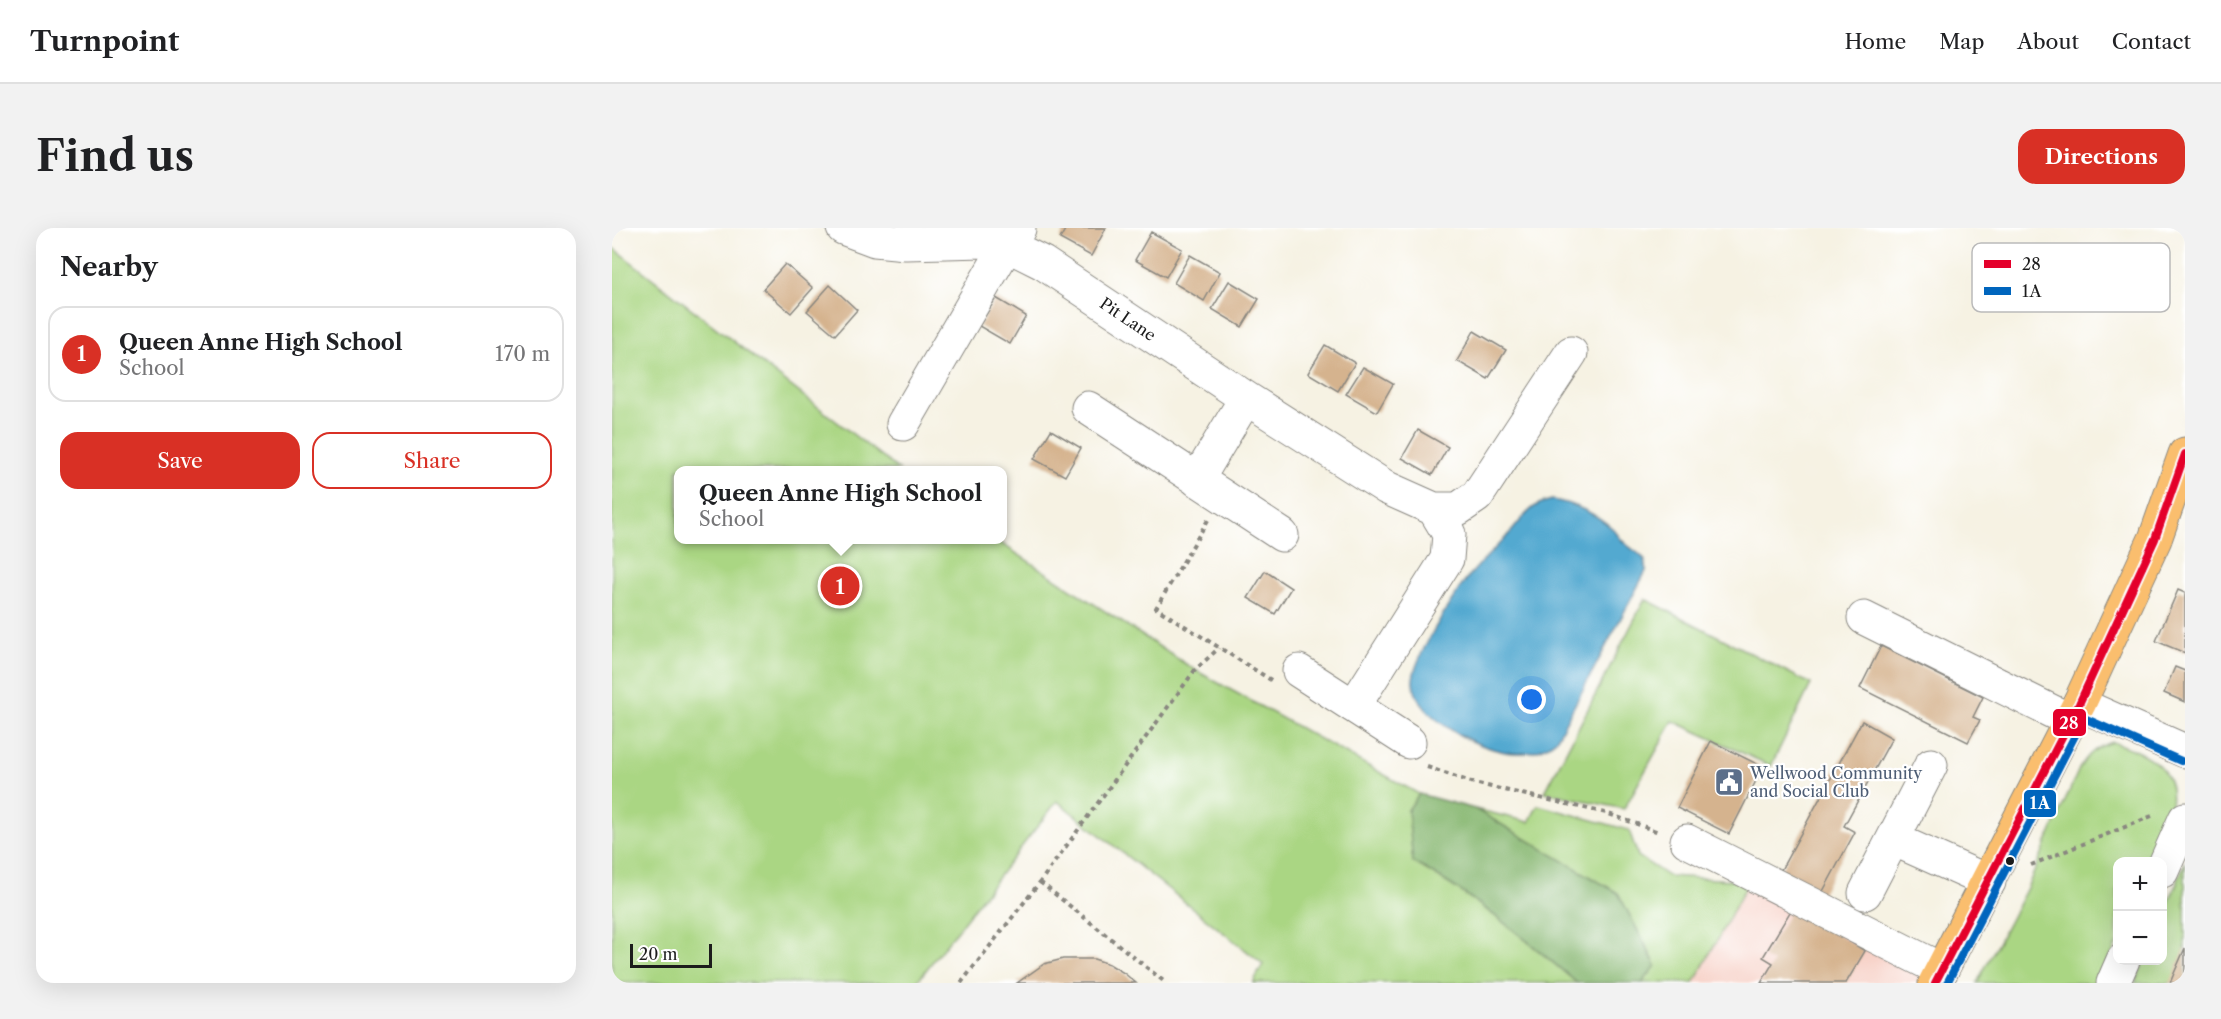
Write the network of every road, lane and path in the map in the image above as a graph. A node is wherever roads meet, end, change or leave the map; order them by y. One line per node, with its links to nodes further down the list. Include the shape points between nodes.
1 (843, 228): 2 (street, Pit Lane, via 874,240 906,243)
2 (1013, 237): 4 (street, Pit Lane, via 1043,263); 6 (street)
3 (1571, 352): 9 (street, via 1477,496 1458,509)
4 (1246, 398): 8 (street); 9 (street, Pit Lane, via 1388,488)
5 (1088, 408): 8 (street)
6 (903, 424)
7 (2185, 454): 15 (main road, via 2155,539)
8 (1197, 480): 10 (street)
9 (1434, 509): 14 (street, via 1449,534 1447,559)
10 (1282, 535)
11 (1864, 618): 15 (street)
12 (1220, 648): 24 (path, via 1195,670)
13 (1299, 671): 14 (street)
14 (1354, 706): 16 (street)
15 (2075, 712): 17 (street); 25 (main road)
16 (1409, 742)
17 (2185, 751)
18 (1930, 765): 21 (street)
19 (2152, 816): 25 (path)
20 (2185, 819): 23 (street)
21 (1893, 839): 25 (street); 26 (street)
22 (1687, 841): 28 (street)
23 (2167, 862)
24 (1040, 882): 29 (path); 30 (path)
25 (1989, 882): 28 (main road)
26 (1865, 893)
27 (2121, 965): 31 (street)
28 (1939, 976)
29 (961, 983)
30 (1166, 983)
31 (2113, 983)

